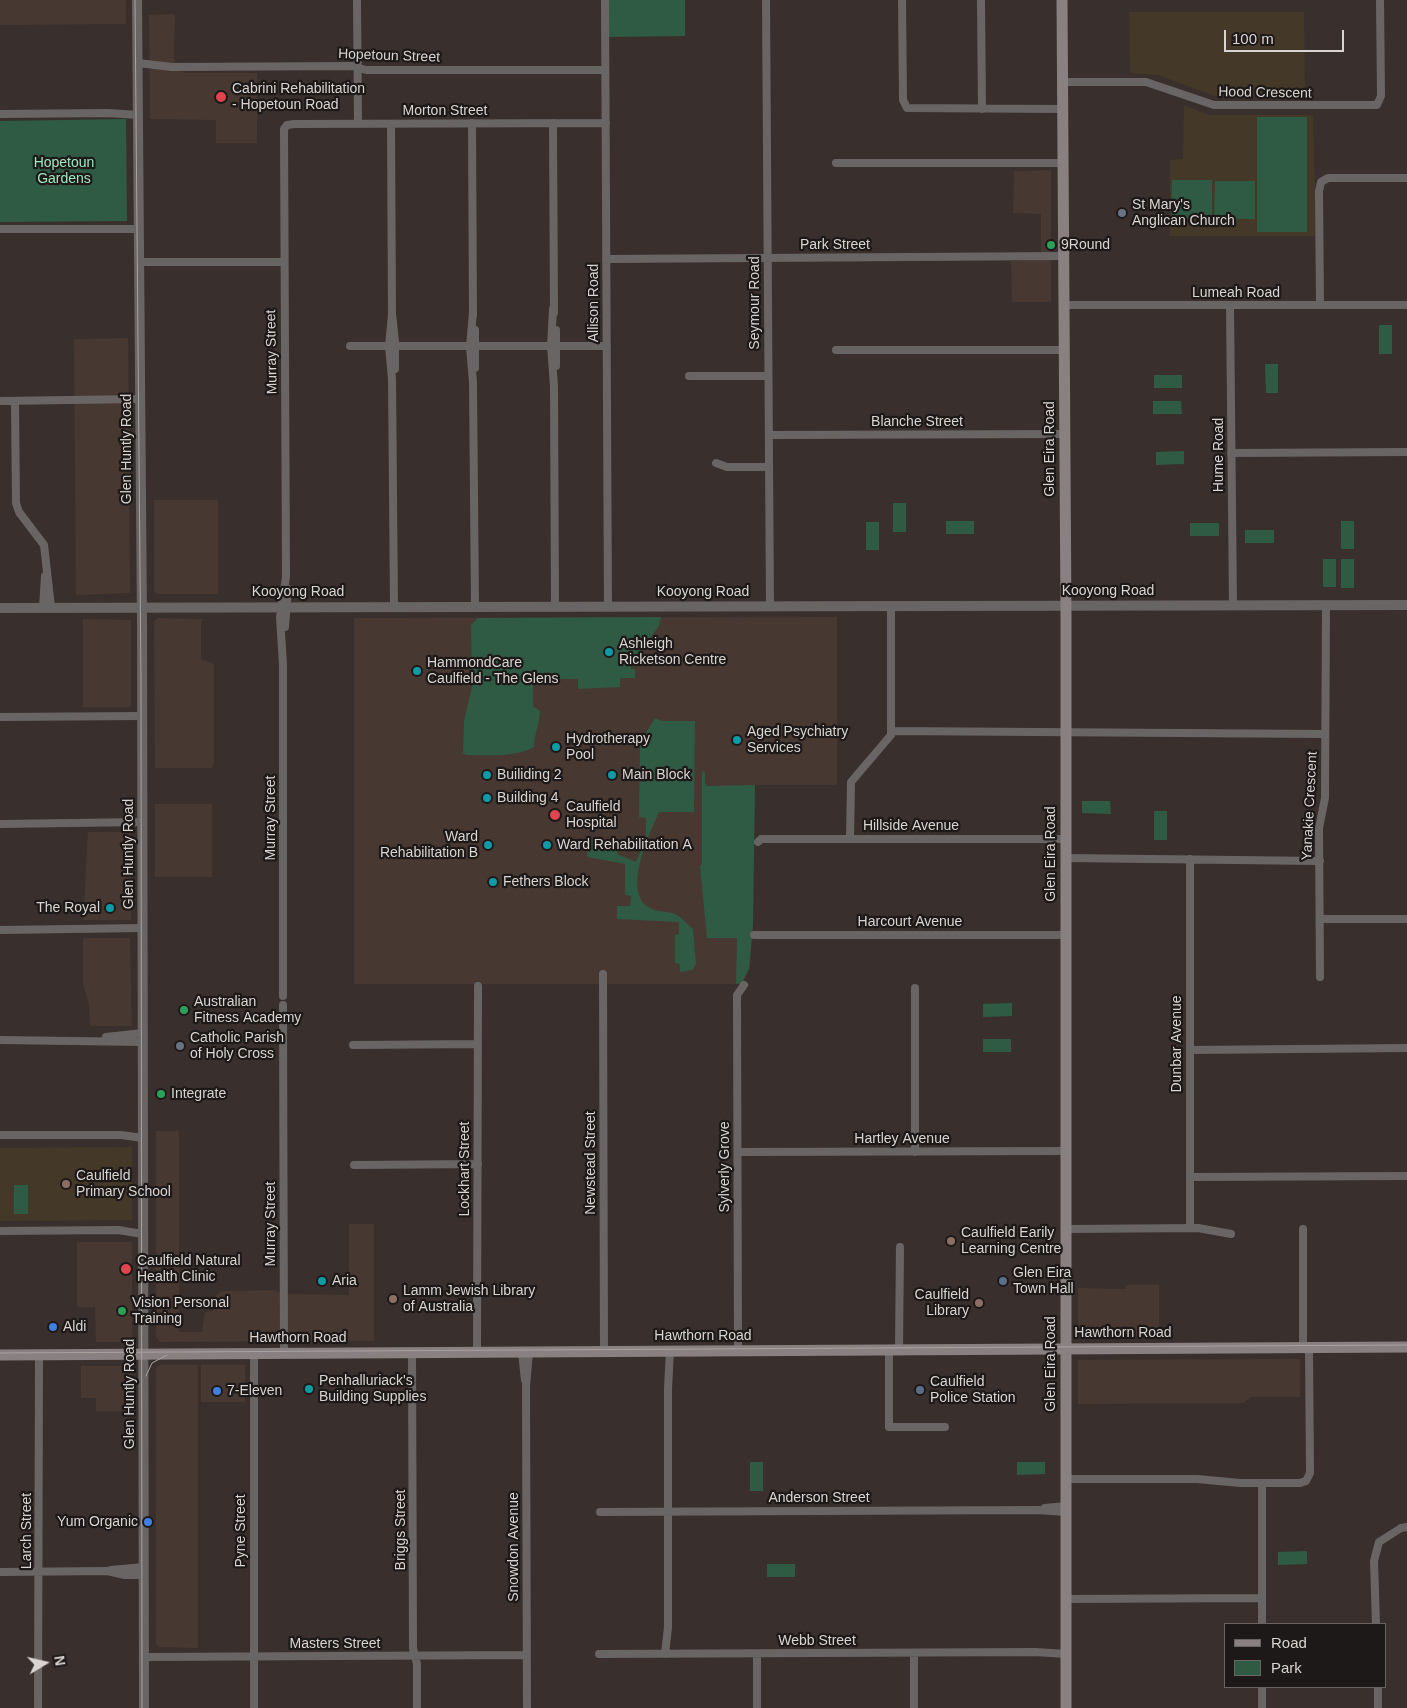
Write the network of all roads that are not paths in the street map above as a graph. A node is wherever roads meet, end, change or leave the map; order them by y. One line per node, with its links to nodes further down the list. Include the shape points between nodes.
1 (137, 0): 9 (street, Glen Huntly Road)
2 (357, 0): 10 (street)
3 (605, 0): 11 (street, Allison Road)
4 (766, 0): 29 (street, Seymour Road)
5 (902, 0): 13 (street, via 905,107)
6 (981, 0): 13 (street)
7 (1062, 0): 12 (main road, Glen Eira Road)
8 (1380, 0): 12 (street, Hood Crescent, via 1379,104 1214,105 1146,82)
9 (138, 67): 10 (street, Hopetoun Street); 15 (street, Glen Huntly Road)
10 (358, 68): 11 (street, Hopetoun Street); 20 (street)
11 (606, 70): 19 (street, Allison Road)
12 (1063, 82): 14 (main road, Glen Eira Road)
13 (982, 109): 14 (street)
14 (1063, 109): 24 (main road, Glen Eira Road)
15 (138, 112): 16 (street); 27 (street, Glen Huntly Road)
16 (0, 114)
17 (472, 123): 18 (street, Morton Street); 21 (street, Morton Street); 39 (street)
18 (553, 123): 19 (street, Morton Street); 40 (street)
19 (606, 123): 30 (street, Allison Road)
20 (358, 124): 21 (street, Morton Street); 22 (street, Morton Street, via 290,124)
21 (391, 124): 38 (street)
22 (285, 127): 32 (street, Murray Street, via 282,136)
23 (836, 163): 24 (street)
24 (1063, 163): 28 (main road, Glen Eira Road)
25 (1407, 178): 35 (street, via 1328,178 1321,182)
26 (0, 229): 27 (street)
27 (139, 229): 31 (street, Glen Huntly Road)
28 (1064, 256): 29 (street, Park Street); 33 (main road, Glen Eira Road)
29 (768, 258): 30 (street, Park Street); 45 (street, Seymour Road)
30 (606, 259): 41 (street, Allison Road)
31 (139, 262): 32 (street); 46 (street, Glen Huntly Road)
32 (284, 262): 61 (street, Murray Street, via 288,590)
33 (1064, 305): 34 (street, Lumeah Road); 43 (main road, Glen Eira Road)
34 (1230, 305): 35 (street, Lumeah Road); 52 (street, Hume Road)
35 (1320, 305): 36 (street, Lumeah Road)
36 (1407, 305)
37 (350, 346): 38 (street)
38 (392, 346): 39 (street); 62 (street)
39 (473, 346): 40 (street); 67 (street)
40 (554, 346): 41 (street); 63 (street)
41 (607, 346): 64 (street, Allison Road)
42 (836, 350): 43 (street)
43 (1064, 350): 49 (main road, Glen Eira Road)
44 (689, 376): 45 (street)
45 (768, 376): 50 (street, Seymour Road)
46 (140, 399): 48 (street); 66 (street, Glen Huntly Road)
47 (0, 401): 48 (street)
48 (14, 401): 65 (street, via 16,503 43,542)
49 (1065, 434): 50 (street, Blanche Street); 57 (main road, Glen Eira Road)
50 (769, 435): 54 (street, Seymour Road)
51 (1407, 452): 52 (street)
52 (1231, 453): 58 (street, Hume Road)
53 (716, 463): 54 (street, via 727,467)
54 (769, 467): 55 (street, Seymour Road)
55 (770, 605): 56 (street, Kooyong Road); 64 (street, Kooyong Road)
56 (891, 605): 57 (street, Kooyong Road); 71 (street)
57 (1066, 605): 58 (street, Kooyong Road); 72 (main road, Glen Eira Road)
58 (1232, 605): 59 (street, Kooyong Road)
59 (1326, 605): 60 (street, Kooyong Road); 73 (street, Yanakie Crescent)
60 (1407, 605)
61 (284, 606): 62 (street, Kooyong Road); 66 (street, Kooyong Road); 93 (street, Murray Street)
62 (394, 606): 67 (street, Kooyong Road)
63 (555, 606): 64 (street, Kooyong Road); 67 (street, Kooyong Road)
64 (608, 606)
65 (47, 607): 66 (street, Kooyong Road); 68 (street, Kooyong Road)
66 (142, 607): 69 (street, Glen Huntly Road)
67 (475, 607)
68 (0, 608)
69 (142, 716): 70 (street); 74 (street, Glen Huntly Road)
70 (0, 717)
71 (892, 732): 72 (street); 76 (street, via 886,744 851,782)
72 (1066, 733): 73 (street); 77 (main road, Glen Eira Road)
73 (1325, 734): 81 (street, Yanakie Crescent, via 1325,798 1319,828)
74 (143, 822): 75 (street); 84 (street, Glen Huntly Road)
75 (0, 824)
76 (850, 839): 77 (street, Hillside Avenue); 78 (street, Hillside Avenue, via 761,839)
77 (1066, 839): 79 (main road, Glen Eira Road)
78 (758, 842)
79 (1066, 858): 80 (street); 87 (main road, Glen Eira Road)
80 (1190, 859): 81 (street); 100 (street, Dunbar Avenue)
81 (1320, 861): 82 (street, Yanakie Crescent)
82 (1320, 919): 83 (street); 89 (street, Yanakie Crescent)
83 (1407, 919)
84 (143, 928): 85 (street); 95 (street, Glen Huntly Road)
85 (0, 930)
86 (754, 935): 87 (street, Harcourt Avenue)
87 (1066, 935): 103 (main road, Glen Eira Road)
88 (603, 974): 122 (street, Newstead Street)
89 (1320, 977)
90 (744, 985): 104 (street, Sylverly Grove, via 738,995)
91 (478, 986): 97 (street, Lockhart Street)
92 (915, 988): 105 (street)
93 (283, 996)
94 (283, 1005): 128 (street, Murray Street)
95 (143, 1038): 96 (street); 101 (street, Glen Huntly Road)
96 (0, 1040)
97 (478, 1044): 98 (street); 106 (street, Lockhart Street)
98 (353, 1045)
99 (1407, 1048): 100 (street)
100 (1190, 1050): 109 (street, Dunbar Avenue)
101 (144, 1135): 102 (street); 113 (street, Glen Huntly Road)
102 (0, 1136)
103 (1066, 1151): 105 (street, Hartley Avenue); 111 (main road, Glen Eira Road)
104 (738, 1152): 105 (street, Hartley Avenue); 120 (street, Sylverly Grove)
105 (915, 1152)
106 (478, 1164): 107 (street); 125 (street, Lockhart Street)
107 (354, 1165)
108 (1407, 1176): 109 (street)
109 (1190, 1177): 110 (street, Dunbar Avenue)
110 (1190, 1228): 111 (street); 115 (street)
111 (1066, 1229): 119 (main road, Glen Eira Road)
112 (1303, 1229): 117 (street)
113 (143, 1230): 114 (street); 130 (street, Glen Huntly Road)
114 (0, 1231)
115 (1231, 1234)
116 (900, 1247): 121 (street)
117 (1306, 1347): 118 (main road, Hawthorn Road); 119 (main road, Hawthorn Road); 134 (street, via 1309,1476 1300,1483)
118 (1407, 1347)
119 (1066, 1348): 121 (main road, Hawthorn Road); 133 (main road, Glen Eira Road)
120 (738, 1350): 121 (main road, Hawthorn Road); 123 (main road, Hawthorn Road)
121 (894, 1350): 132 (street, via 889,1428)
122 (604, 1351): 123 (main road, Hawthorn Road); 126 (main road, Hawthorn Road)
123 (668, 1351): 137 (street)
124 (412, 1352): 125 (main road, Hawthorn Road); 128 (main road, Hawthorn Road); 152 (street, Briggs Street, via 413,1642)
125 (478, 1352): 126 (main road, Hawthorn Road)
126 (525, 1352): 151 (street, Snowdon Avenue)
127 (254, 1353): 128 (main road, Hawthorn Road); 130 (main road, Hawthorn Road); 154 (street, Pyne Street)
128 (284, 1353)
129 (39, 1354): 130 (main road, Hawthorn Road); 131 (main road, Hawthorn Road); 141 (street, Larch Street)
130 (144, 1354): 139 (street, Glen Huntly Road)
131 (0, 1355)
132 (945, 1427)
133 (1066, 1479): 134 (street, via 1197,1478); 135 (main road, Glen Eira Road)
134 (1262, 1483): 142 (street)
135 (1066, 1509): 137 (street, Anderson Street); 143 (main road, Glen Eira Road)
136 (600, 1512): 137 (street, Anderson Street)
137 (668, 1512): 149 (street)
138 (1407, 1528): 145 (street, via 1401,1528 1379,1542 1374,1561)
139 (144, 1571): 141 (street, via 126,1567 107,1572); 153 (street, Glen Huntly Road)
140 (0, 1572): 141 (street)
141 (39, 1572): 157 (street, Larch Street)
142 (1262, 1598): 143 (street); 144 (street)
143 (1066, 1599): 146 (main road, Glen Eira Road)
144 (1262, 1623)
145 (1376, 1623)
146 (1066, 1651): 147 (street, Webb Street); 164 (main road, Glen Eira Road)
147 (914, 1653): 150 (street, Webb Street); 163 (street)
148 (599, 1654): 149 (street, Webb Street)
149 (668, 1654): 150 (street, Webb Street)
150 (757, 1654): 162 (street)
151 (527, 1655): 152 (street, Masters Street); 161 (street, Snowdon Avenue)
152 (416, 1656): 154 (street, Masters Street); 160 (street, Briggs Street)
153 (144, 1657): 154 (street, Masters Street); 158 (street, Glen Huntly Road)
154 (254, 1657): 159 (street, Pyne Street)
155 (1262, 1688): 165 (street)
156 (1378, 1688): 166 (street)
157 (38, 1708)
158 (144, 1708)
159 (254, 1708)
160 (417, 1708)
161 (527, 1708)
162 (757, 1708)
163 (914, 1708)
164 (1066, 1708)
165 (1262, 1708)
166 (1378, 1708)

